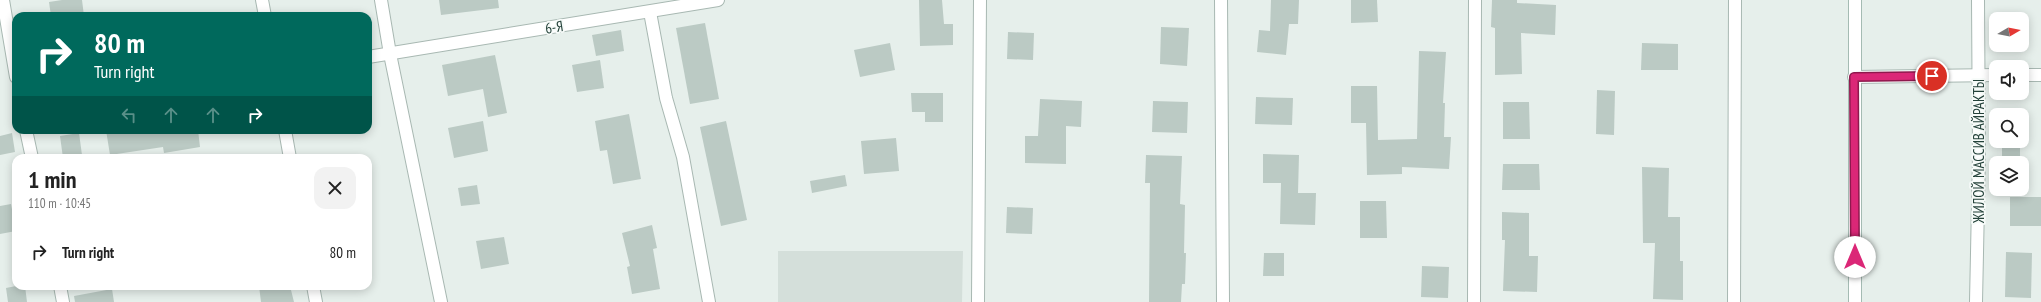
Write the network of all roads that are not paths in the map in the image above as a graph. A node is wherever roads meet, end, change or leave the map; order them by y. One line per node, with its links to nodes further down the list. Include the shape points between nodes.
1 (3, 0): 13 (street)
2 (262, 0): 11 (street)
3 (381, 0): 14 (street)
4 (718, 0): 12 (street, 6-Я)
5 (980, 0): 31 (street)
6 (1221, 0): 32 (street)
7 (1475, 0): 33 (street)
8 (1735, 0): 34 (street)
9 (1855, 0): 20 (street)
10 (1978, 0): 18 (street, ЖИЛОЙ МАССИВ АЙРАКТЫ)
11 (264, 12)
12 (650, 12): 14 (street, 6-Я); 30 (street, via 666,98 683,156)
13 (12, 53)
14 (390, 54): 15 (street, 6-Я); 29 (street)
15 (372, 56)
16 (2029, 75): 17 (street)
17 (2041, 75)
18 (1978, 76): 19 (street); 20 (street); 36 (street, ЖИЛОЙ МАССИВ АЙРАКТЫ)
19 (1989, 76)
20 (1854, 77): 35 (street)
21 (27, 134): 23 (street)
22 (286, 134): 24 (street)
23 (31, 154)
24 (289, 154)
25 (61, 290): 27 (street)
26 (314, 290): 28 (street)
27 (63, 302)
28 (316, 302)
29 (441, 302)
30 (709, 302)
31 (978, 302)
32 (1223, 302)
33 (1474, 302)
34 (1734, 302)
35 (1855, 302)
36 (1976, 302)

